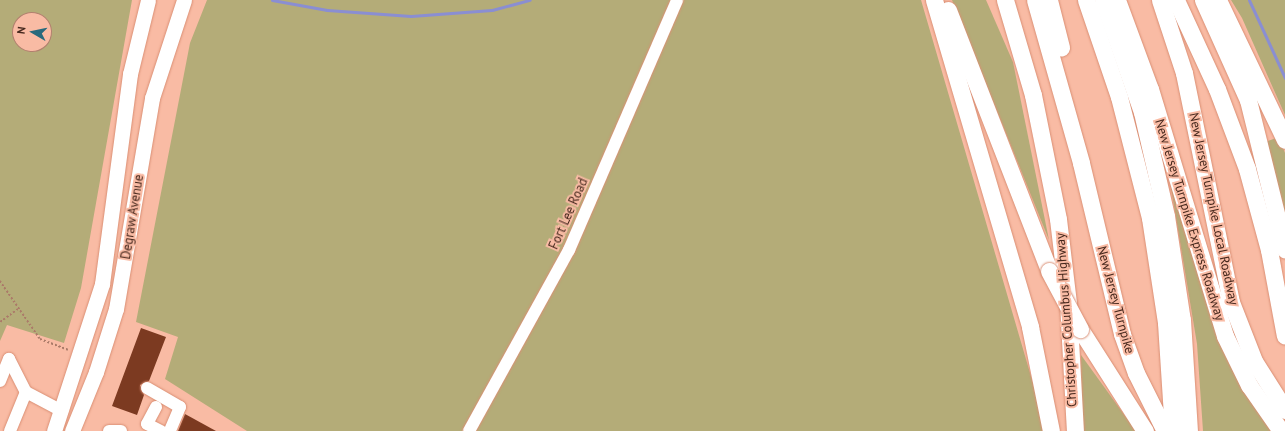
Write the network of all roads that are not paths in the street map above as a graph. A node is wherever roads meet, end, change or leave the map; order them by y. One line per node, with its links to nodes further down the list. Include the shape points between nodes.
1 (148, 0): 24 (main road, Degraw Avenue, via 130,74 105,268 82,353)
2 (184, 0): 29 (main road, Degraw Avenue, via 152,98 116,310 98,367)
3 (677, 0): 32 (street, Fort Lee Road, via 569,250)
4 (934, 0): 33 (highway, via 1030,327)
5 (944, 0): 35 (highway, bridge, via 1049,272 1080,329)
6 (1005, 0): 34 (highway, Christopher Columbus Highway, via 1033,95 1056,205 1068,303)
7 (1035, 0): 17 (highway)
8 (1049, 0): 17 (highway, via 1075,111)
9 (1086, 0): 36 (highway, via 1119,97 1147,204 1166,323)
10 (1103, 0): 37 (highway, via 1142,112 1166,216 1182,327)
11 (1117, 0): 25 (highway, New Jersey Turnpike Express Roadway, via 1150,89 1222,330 1243,375)
12 (1160, 0): 25 (highway, New Jersey Turnpike Local Roadway, via 1184,73 1229,296 1245,342 1271,389)
13 (1176, 0): 19 (highway, via 1217,89 1246,169 1272,264)
14 (1203, 0): 18 (highway, via 1248,100)
15 (1218, 0): 16 (highway)
16 (1285, 140)
17 (1081, 163): 26 (highway, New Jersey Turnpike, via 1122,334)
18 (1285, 250)
19 (1285, 336)
20 (0, 381): 22 (street, via 9,359)
21 (147, 388): 31 (street, via 180,407)
22 (26, 392): 24 (street); 28 (street)
23 (156, 407): 30 (street, via 147,424)
24 (62, 411): 27 (main road, Degraw Avenue)
25 (1279, 420)
26 (1162, 426)
27 (53, 430)
28 (10, 431)
29 (72, 431)
30 (161, 431)
31 (170, 431)
32 (469, 431)
33 (1051, 431)
34 (1074, 431)
35 (1145, 431)
36 (1173, 431)
37 (1189, 431)

